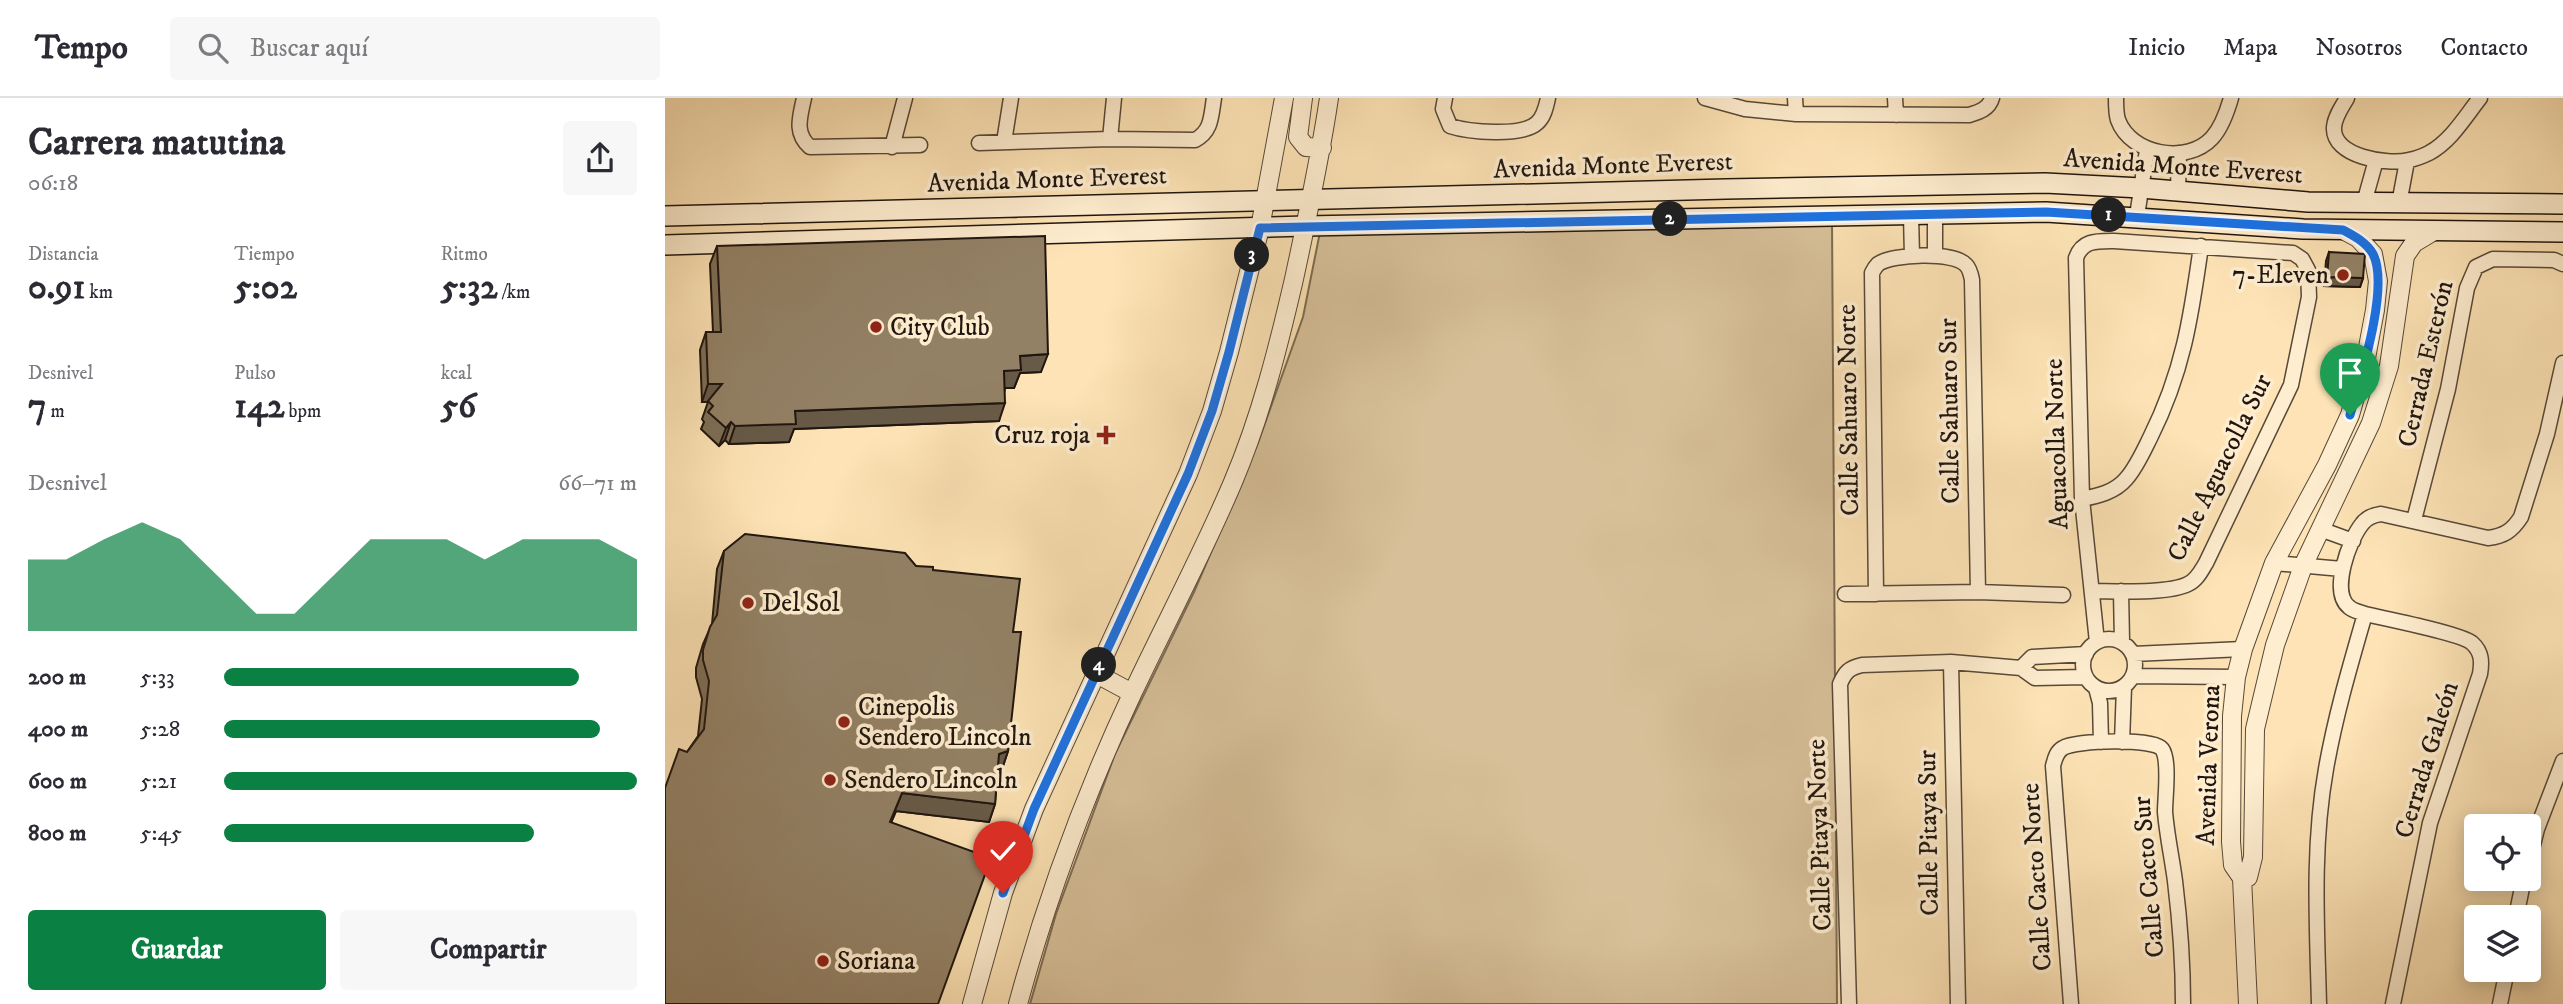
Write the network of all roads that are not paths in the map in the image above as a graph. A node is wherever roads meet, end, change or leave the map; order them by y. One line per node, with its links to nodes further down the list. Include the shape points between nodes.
1 (804, 98): 25 (street, via 799,129 810,147)
2 (905, 98): 25 (street)
3 (1011, 98): 22 (street)
4 (1114, 98): 21 (street)
5 (1214, 98): 21 (street, via 1209,128 1195,140)
6 (1284, 98): 35 (street)
7 (1303, 98): 26 (street, via 1298,137 1306,146)
8 (1329, 98): 26 (street)
9 (1445, 98): 10 (street, via 1443,109 1450,126 1516,131 1538,122)
10 (1548, 98)
11 (1705, 98): 19 (street, via 1745,110)
12 (1795, 98): 19 (street)
13 (1895, 98): 20 (street)
14 (2116, 98): 27 (street, via 2117,119)
15 (2231, 98): 28 (street, via 2210,139)
16 (2347, 98): 29 (street, via 2337,114 2334,135 2351,152)
17 (2480, 98): 30 (street, via 2443,144)
18 (1991, 102): 20 (street, via 1969,116)
19 (1796, 114): 20 (street)
20 (1895, 115)
21 (1110, 139): 22 (street)
22 (1004, 142): 23 (street)
23 (979, 144)
24 (920, 145): 25 (street)
25 (892, 147)
26 (1322, 148): 36 (street)
27 (2147, 150): 28 (street); 32 (street)
28 (2179, 153): 33 (street)
29 (2383, 160): 30 (street); 37 (street)
30 (2407, 161): 38 (street)
31 (1912, 187): 32 (main road, Avenida Monte Everest, via 2045,183); 36 (main road, Avenida Monte Everest); 42 (main road)
32 (2141, 188): 33 (main road, Avenida Monte Everest); 45 (street)
33 (2178, 191): 34 (main road, Avenida Monte Everest)
34 (2272, 199): 37 (main road, Avenida Monte Everest); 47 (main road)
35 (1265, 201): 36 (main road, Avenida Monte Everest); 41 (main road, Avenida Monte Everest); 48 (street)
36 (1312, 201): 46 (street)
37 (2364, 203): 38 (main road, Avenida Monte Everest)
38 (2399, 204): 39 (main road, Avenida Monte Everest)
39 (2512, 204): 40 (main road, Avenida Monte Everest); 51 (main road)
40 (2563, 204)
41 (856, 212): 44 (main road, Avenida Monte Everest); 53 (main road)
42 (1911, 215): 43 (main road, Avenida Monte Everest); 46 (main road, Avenida Monte Everest); 56 (street)
43 (1935, 215): 45 (main road, Avenida Monte Everest, via 2046,212); 56 (street)
44 (665, 216)
45 (2137, 216): 47 (main road, Avenida Monte Everest)
46 (1306, 226): 48 (main road, Avenida Monte Everest); 86 (street, via 1258,417 1219,514)
47 (2270, 226): 49 (main road, Avenida Monte Everest)
48 (1260, 228): 53 (main road, Avenida Monte Everest); 82 (street, via 1212,411 1188,474)
49 (2343, 230): 50 (main road, Avenida Monte Everest); 59 (street, Avenida Verona, via 2373,254)
50 (2434, 231): 51 (main road, Avenida Monte Everest); 58 (street, Avenida Verona, via 2408,249)
51 (2510, 232): 52 (main road, Avenida Monte Everest)
52 (2563, 232)
53 (856, 240): 54 (main road, Avenida Monte Everest)
54 (665, 245)
55 (2201, 247): 61 (street, via 2186,343 2162,415 2126,480 2104,494); 61 (street, Aguacolla Norte, via 2093,241 2083,245 2076,258); 69 (street, Calle Aguacolla Sur, via 2293,253 2302,259 2308,270 2309,297 2291,385 2197,577 2174,588)
56 (1924, 256): 70 (street, Calle Sahuaro Sur, via 1960,261 1972,280); 72 (street, Calle Sahuaro Norte, via 1880,263 1872,273)
57 (2563, 264): 62 (street, Cerrada Esterón, via 2493,259 2476,267 2467,288 2448,389)
58 (2402, 280): 59 (street); 63 (street, Avenida Verona, via 2389,366 2371,423)
59 (2378, 281): 65 (street, Avenida Verona, via 2366,358 2350,415)
60 (2563, 363): 62 (street, via 2547,434 2514,528 2488,538)
61 (2083, 499): 68 (street, Aguacolla Norte)
62 (2414, 520): 64 (street, via 2369,516)
63 (2321, 529): 64 (street); 66 (street, Avenida Verona)
64 (2353, 541): 67 (street)
65 (2274, 563): 66 (street); 77 (street, Avenida Verona)
66 (2303, 566): 67 (street); 91 (street, Avenida Verona, via 2275,645 2255,729 2253,857 2248,877)
67 (2342, 569): 74 (street, Cerrada Galeón, via 2343,599 2349,608)
68 (2092, 591): 69 (street); 75 (street, Aguacolla Norte)
69 (2121, 591): 76 (street)
70 (1978, 592): 72 (street); 73 (street)
71 (1845, 594): 72 (street)
72 (1876, 594)
73 (2063, 596)
74 (2365, 614): 100 (street, via 2337,713 2319,821); 101 (street, Cerrada Galeón, via 2466,639 2482,662 2430,823)
75 (2097, 642): 76 (street); 78 (street)
76 (2122, 642): 79 (street)
77 (2243, 649): 79 (street); 83 (street, Avenida Verona)
78 (2085, 654): 81 (street, via 2032,657); 85 (street, via 2084,670)
79 (2133, 654): 84 (street)
80 (1951, 662): 81 (street); 95 (street, Calle Pitaya Norte, via 1862,665 1844,674 1840,684); 96 (street, Calle Pitaya Sur)
81 (2021, 668): 85 (street, via 2035,678)
82 (1095, 673): 86 (street); 93 (street, via 1003,893)
83 (2237, 677): 84 (street); 91 (street, Avenida Verona, via 2232,716 2231,842 2233,865)
84 (2129, 681): 85 (street, via 2111,691); 88 (street)
85 (2091, 682): 87 (street, via 2100,703)
86 (1132, 693): 94 (street, via 1046,907)
87 (2101, 742): 88 (street); 97 (street, Calle Cacto Norte, via 2062,748 2053,766)
88 (2122, 742): 98 (street, Calle Cacto Sur, via 2155,743 2166,758 2166,820 2181,932)
89 (2563, 761): 90 (street)
90 (2541, 819)
91 (2242, 878): 99 (street, Avenida Verona)
92 (2505, 982): 102 (street)
93 (972, 1004)
94 (1018, 1004)
95 (1849, 1004)
96 (1958, 1004)
97 (2071, 1004)
98 (2183, 1004)
99 (2248, 1004)
100 (2319, 1004)
101 (2393, 1004)
102 (2500, 1004)

